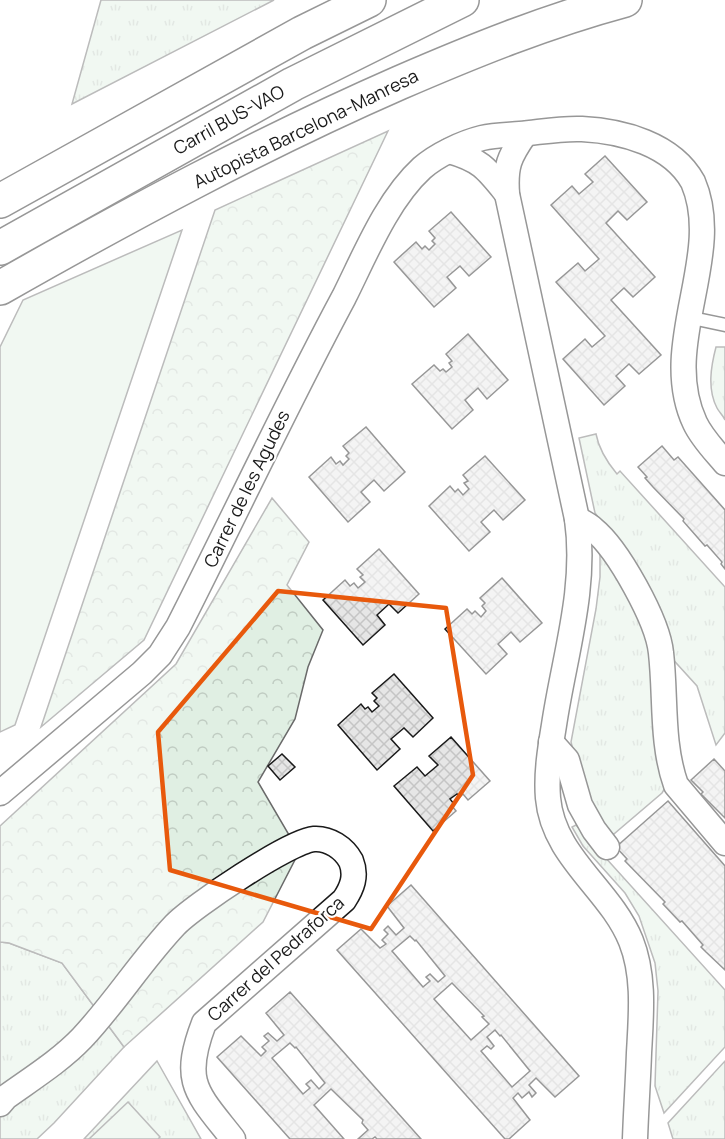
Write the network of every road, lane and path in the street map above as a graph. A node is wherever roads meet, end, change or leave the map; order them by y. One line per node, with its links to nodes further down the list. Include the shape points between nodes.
1 (369, 0): 7 (highway, via 302,33)
2 (462, 0): 8 (highway, Carril BUS-VAO, via 282,90)
3 (625, 0): 9 (highway, Autopista Barcelona-Manresa, via 467,53 345,107 228,163)
4 (525, 134): 5 (street, Carrer de les Agudes, via 482,138); 6 (street, via 512,152 505,173); 10 (street, Carrer de les Agudes, via 565,129 615,133 662,151 682,168 700,199 706,244)
5 (449, 151): 6 (street, via 482,164); 15 (street, Carrer de les Agudes, via 423,167 387,213 178,627 160,655)
6 (507, 194): 13 (street)
7 (0, 201)
8 (0, 248)
9 (0, 288)
10 (692, 318): 11 (lane); 12 (street, Carrer de les Agudes, via 684,374 688,406 705,440)
11 (725, 325)
12 (725, 463)
13 (577, 519): 14 (street, via 579,584); 16 (street, via 593,529 616,555 646,609 661,650 666,731 676,785)
14 (551, 742): 17 (street, via 567,760 584,813); 20 (street, via 548,796 555,828 571,856 623,924 636,961 641,988)
15 (0, 793)
16 (725, 843)
17 (607, 847)
18 (0, 1104): 19 (street, Carrer del Pedraforca, via 81,1039 174,926 196,906 302,842 325,840 345,853 351,863 354,873 344,900 204,1023 195,1047 192,1073 200,1096)
19 (233, 1139)
20 (635, 1139)

